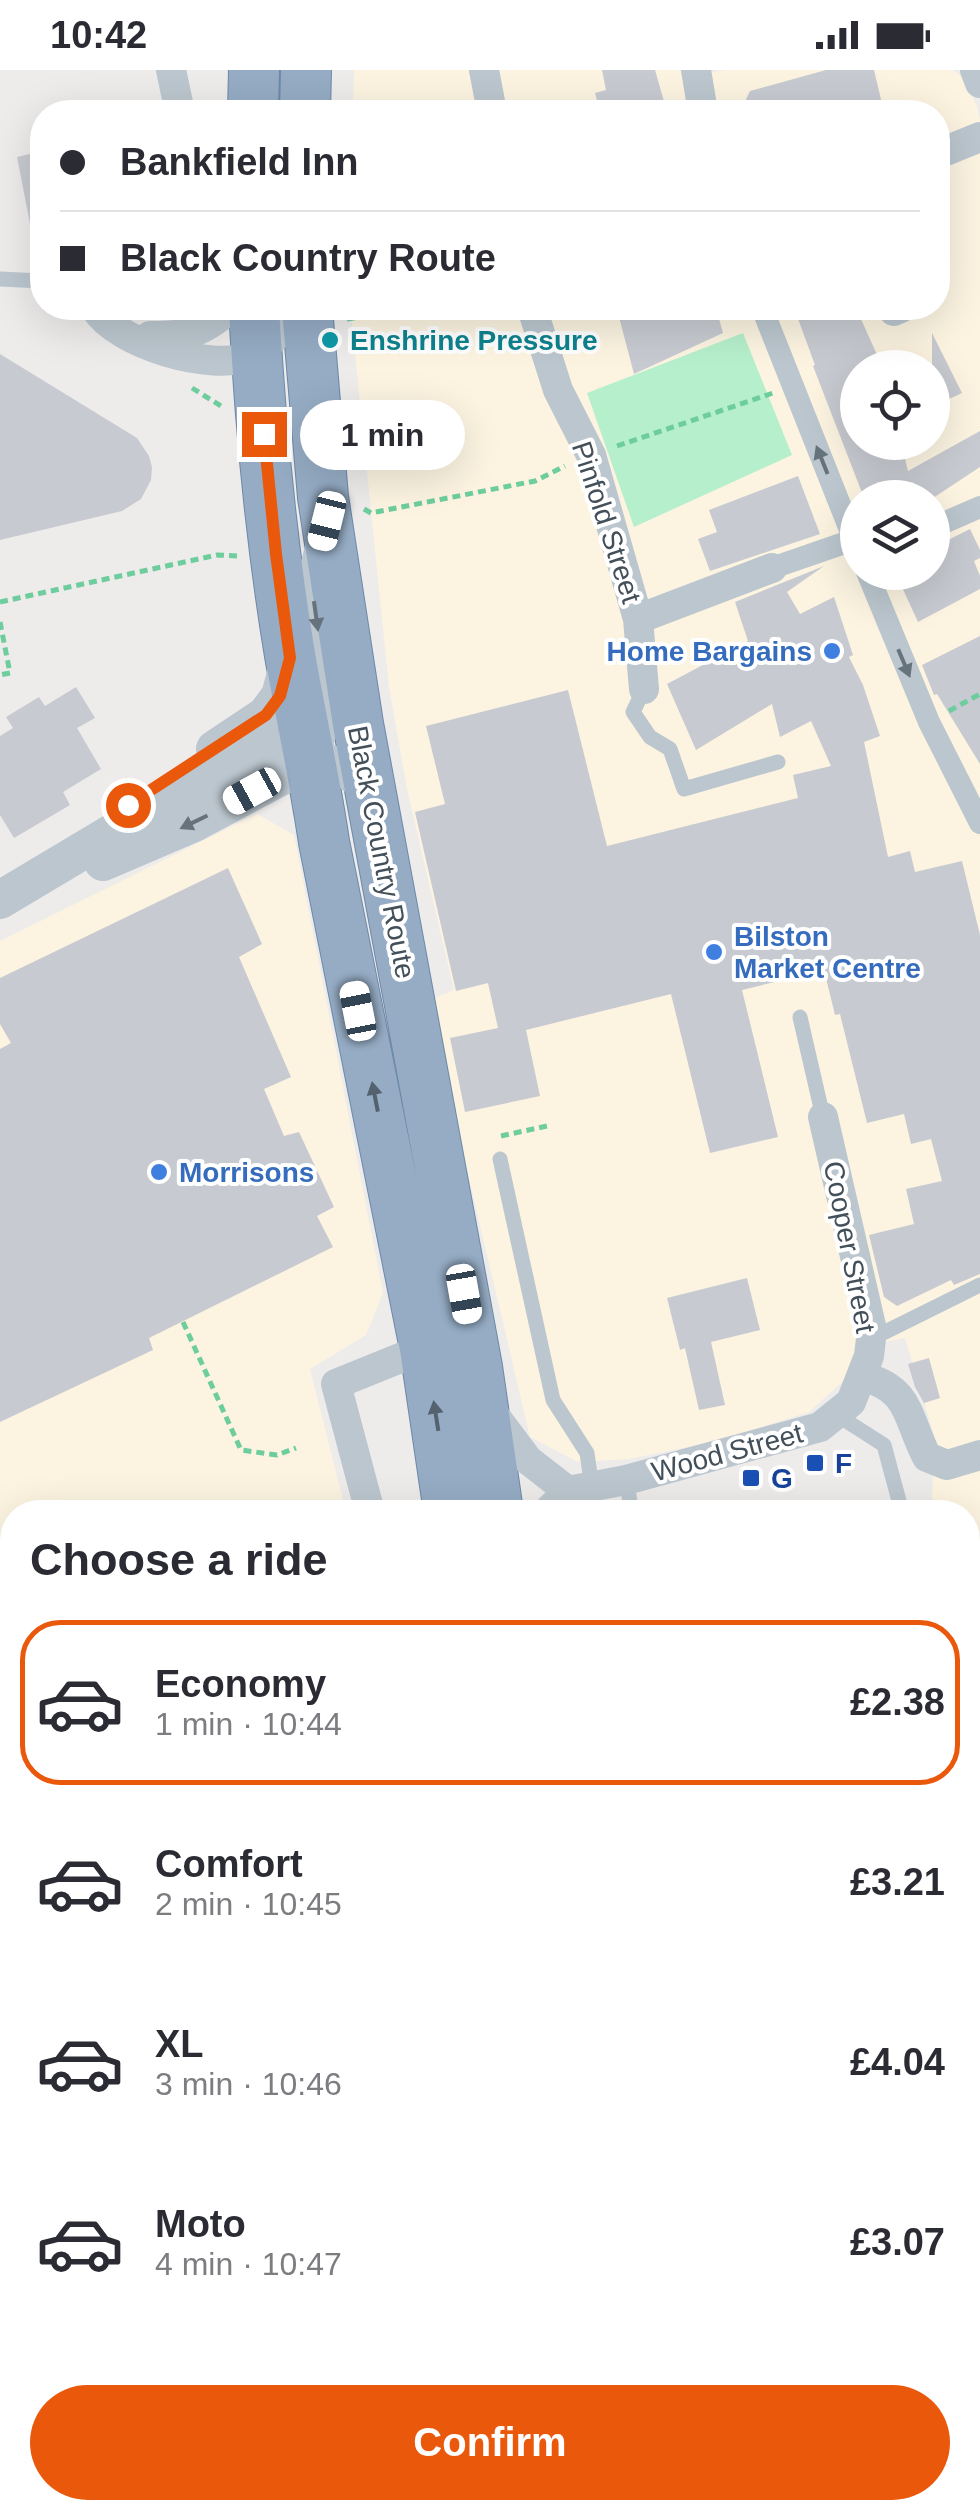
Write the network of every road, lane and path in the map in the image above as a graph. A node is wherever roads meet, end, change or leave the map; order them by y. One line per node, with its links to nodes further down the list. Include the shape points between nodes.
1 (172, 70): 8 (street)
2 (254, 70): 9 (highway)
3 (306, 70): 10 (highway)
4 (484, 70): 11 (street)
5 (974, 70): 7 (street)
6 (706, 72): 12 (street)
7 (980, 83)
8 (178, 100)
9 (254, 100)
10 (305, 100)
11 (490, 100)
12 (703, 100)
13 (980, 137): 14 (street)
14 (950, 149)
15 (0, 279): 16 (lane)
16 (30, 280)
17 (105, 320): 24 (street)
18 (216, 320): 24 (street, via 189,335)
19 (286, 320): 23 (street)
20 (324, 320): 30 (highway, Black Country Route)
21 (542, 320): 37 (street, Pinfold Street, via 558,390 591,455)
22 (767, 320): 25 (street)
23 (255, 331): 24 (street, via 233,360 167,353); 39 (highway, Black Country Route)
24 (132, 336)
25 (792, 386): 26 (path); 28 (street, one-way to 25)
26 (609, 449)
27 (569, 463): 30 (path, via 535,481)
28 (840, 507)
29 (980, 507): 31 (street)
30 (343, 514): 44 (street, one-way to 44, via 311,584 329,719); 46 (highway, Black Country Route, via 358,724)
31 (950, 520)
32 (840, 549): 34 (street, Pinfold Street)
33 (253, 557): 36 (path, via 217,555)
34 (772, 568): 37 (street, Pinfold Street)
35 (874, 590): 43 (street, one-way to 43)
36 (0, 602)
37 (638, 620): 41 (street, Pinfold Street)
38 (0, 622): 40 (path, via 10,672)
39 (290, 658): 44 (highway, Black Country Route); 48 (street, via 280,696 266,715)
40 (0, 675)
41 (644, 689): 45 (lane, via 633,712 650,737 670,750 684,789)
42 (980, 694): 43 (path)
43 (929, 722): 47 (street)
44 (312, 760): 46 (street, via 344,766); 48 (street, via 293,750 256,748); 55 (highway, Black Country Route, one-way to 44)
45 (778, 762)
46 (371, 788): 57 (highway, Black Country Route)
47 (980, 823)
48 (0, 900)
49 (800, 1017): 50 (lane)
50 (823, 1117): 54 (street, Cooper Street)
51 (500, 1160): 66 (lane, via 553,1400 587,1453)
52 (980, 1285): 54 (lane)
53 (184, 1322): 59 (path, via 240,1450 277,1455)
54 (871, 1340): 56 (street, Cooper Street)
55 (425, 1348): 62 (street, via 336,1384); 63 (highway, Black Country Route, one-way to 55)
56 (863, 1377): 58 (street, Wood Street); 60 (street, via 899,1394 928,1457 947,1465)
57 (483, 1401): 64 (highway, Black Country Route); 65 (street, via 528,1460)
58 (837, 1415): 61 (street, Wood Street, via 820,1426); 69 (lane, via 884,1445)
59 (296, 1448)
60 (980, 1455)
61 (626, 1480): 67 (street, Wood Street); 68 (lane)
62 (367, 1500)
63 (448, 1500)
64 (496, 1500)
65 (575, 1500)
66 (576, 1500)
67 (578, 1500)
68 (630, 1500)
69 (899, 1500)

